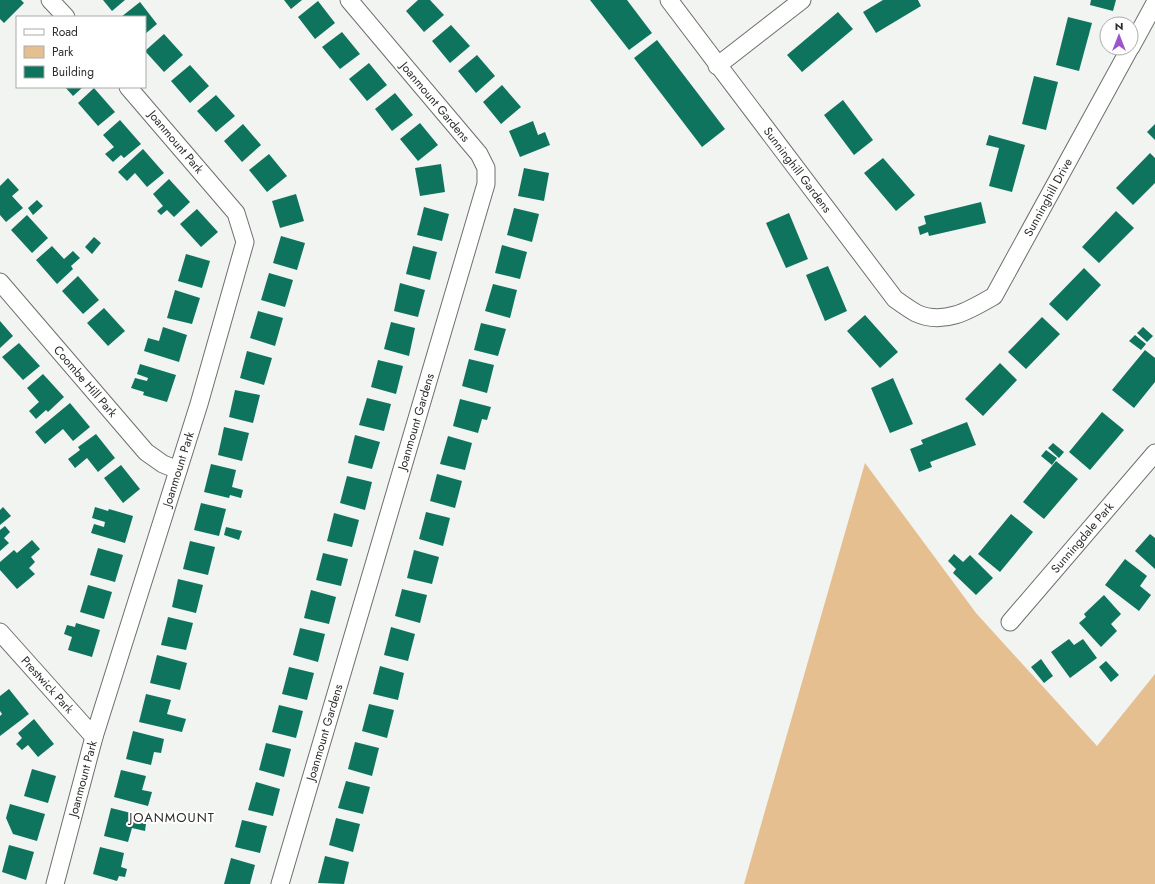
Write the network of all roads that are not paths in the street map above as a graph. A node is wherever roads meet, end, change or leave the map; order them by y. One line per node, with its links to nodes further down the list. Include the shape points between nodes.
1 (50, 0): 6 (street)
2 (349, 0): 19 (street, Joanmount Gardens, via 479,154 486,168 486,184)
3 (669, 0): 9 (street, Sunninghill Gardens)
4 (802, 0): 9 (street)
5 (1155, 3): 7 (street, Sunninghill Drive)
6 (65, 16)
7 (1139, 32)
8 (1126, 56): 12 (street, Sunninghill Drive, via 994,296 970,310)
9 (717, 66): 12 (street, Sunninghill Gardens, via 895,299 916,313)
10 (129, 88): 14 (street, Joanmount Park, via 236,213 245,242)
11 (0, 282): 14 (street, Coombe Hill Park, via 146,452 163,464)
12 (942, 319)
13 (1155, 453): 15 (street, Sunningdale Park)
14 (178, 470): 17 (street, Joanmount Park)
15 (1010, 622)
16 (0, 632): 17 (street, Prestwick Park)
17 (94, 737): 18 (street, Joanmount Park)
18 (55, 884)
19 (280, 884)

